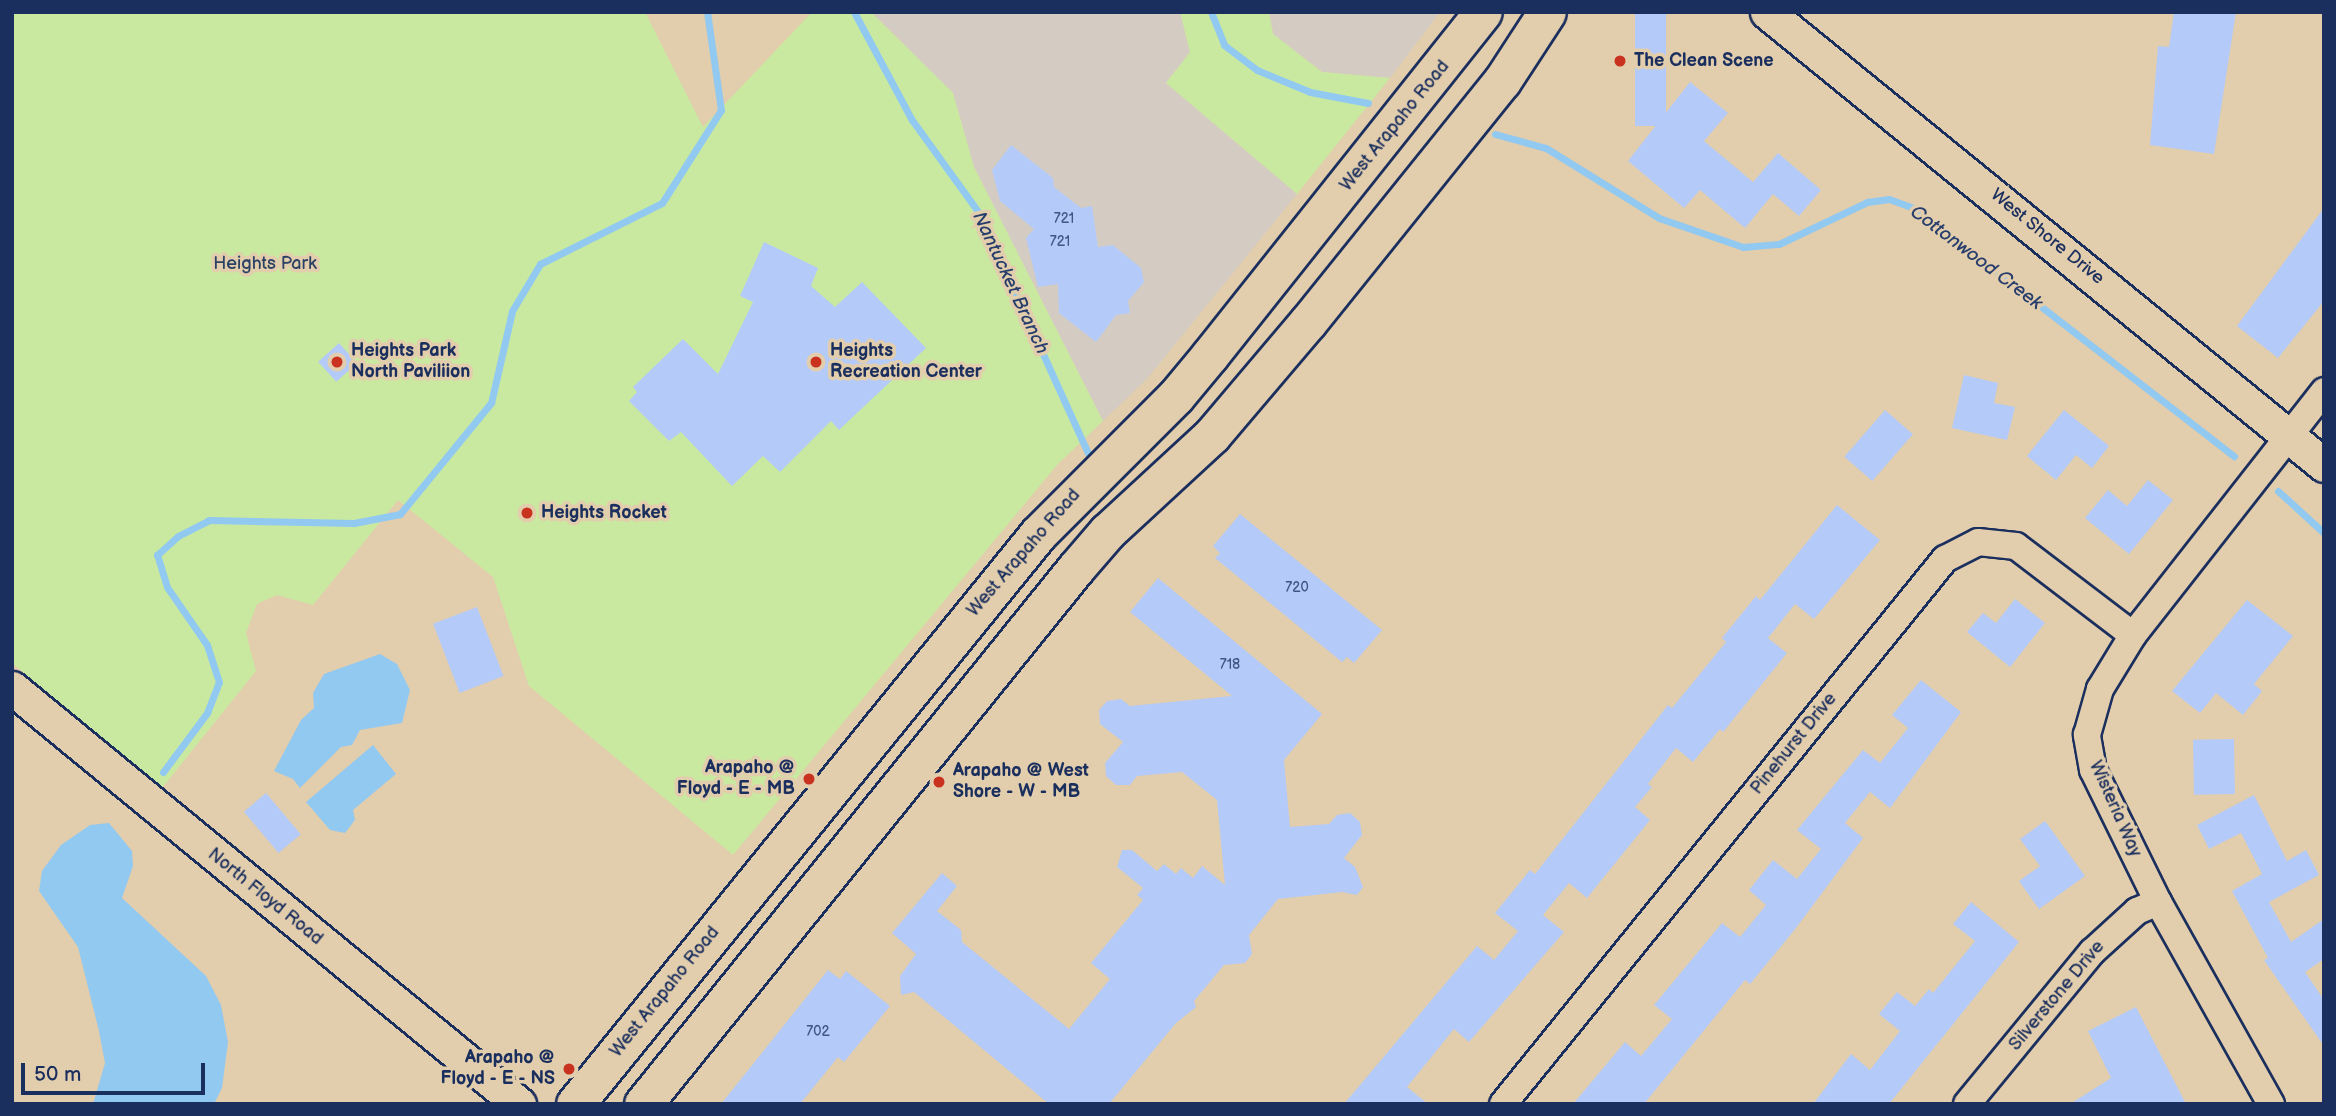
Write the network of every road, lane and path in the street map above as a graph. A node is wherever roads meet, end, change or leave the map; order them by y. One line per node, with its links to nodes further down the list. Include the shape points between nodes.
1 (1483, 12): 8 (main road, West Arapaho Road, via 1184,386 1067,501)
2 (1547, 12): 10 (main road, via 1502,81 1241,402 1189,459 1107,532)
3 (1768, 12): 5 (street, West Shore Drive)
4 (2324, 391): 5 (street, Wisteria Way)
5 (2288, 434): 6 (street, West Shore Drive); 7 (street, Wisteria Way)
6 (2324, 465)
7 (2133, 635): 11 (street, Wisteria Way, via 2100,689 2087,735 2093,770); 15 (street, Pinehurst Drive, via 2016,546 1978,542 1945,559)
8 (915, 685): 10 (main road); 13 (main road, West Arapaho Road)
9 (12, 688): 12 (street, North Floyd Road)
10 (954, 718): 14 (main road)
11 (2158, 902): 16 (street, Silverstone Drive, via 2137,911 2092,952); 17 (street, Wisteria Way)
12 (519, 1104)
13 (575, 1104)
14 (643, 1104)
15 (1503, 1104)
16 (1967, 1104)
17 (2271, 1104)

